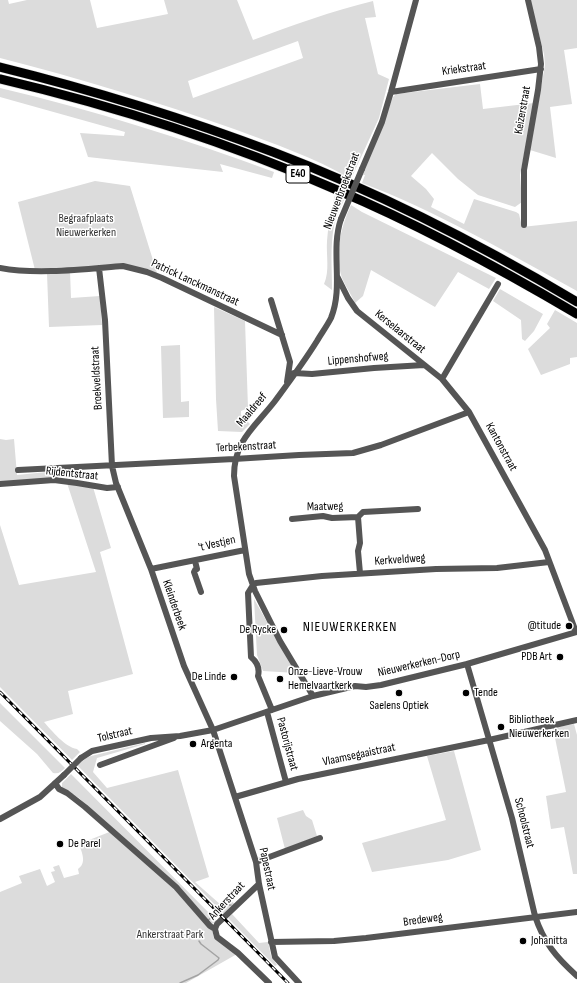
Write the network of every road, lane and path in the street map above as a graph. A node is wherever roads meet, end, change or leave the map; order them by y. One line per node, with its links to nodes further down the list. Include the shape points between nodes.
1 (416, 0): 6 (street, Nieuwenbroekstraat)
2 (528, 0): 4 (street, Keizerstraat, via 540,47)
3 (0, 67): 15 (highway, E40, via 121,100 274,152 411,212 479,246)
4 (541, 69): 6 (street, Kriekstraat); 7 (street, Keizerstraat, via 524,170)
5 (0, 79): 16 (highway, E40, via 64,95 269,162 407,222)
6 (391, 92): 10 (street, Nieuwenbroekstraat, bridge, via 382,122 337,230)
7 (524, 225)
8 (0, 268): 9 (street, Patrick Lanckmanstraat, via 18,271)
9 (99, 268): 17 (street, Patrick Lanckmanstraat, via 123,266 147,272); 24 (street, Broekveldstraat, via 105,320)
10 (337, 275): 12 (street, Kerselaarstraat); 13 (street, Nieuwenbroekstraat)
11 (498, 284): 20 (street)
12 (348, 298): 13 (street, via 342,296); 18 (street, Kerselaarstraat, via 363,316)
13 (336, 299): 19 (street, Nieuwenbroekstraat, via 330,318 309,354)
14 (271, 300): 17 (street, Maaldreef)
15 (577, 302)
16 (577, 314)
17 (282, 334): 21 (street, Maaldreef, via 290,362)
18 (424, 365): 19 (street, Lippenshofweg, via 312,374); 20 (street, Kerselaarstraat)
19 (294, 373): 21 (street, Nieuwenbroekstraat)
20 (442, 379): 22 (street, Kantonstraat)
21 (287, 384): 23 (street, Maaldreef, via 244,437)
22 (469, 412): 23 (street, Terbekenstraat, via 353,453); 33 (street, Kantonstraat)
23 (234, 459): 24 (street, Terbekenstraat); 31 (street, Maaldreef, via 234,476)
24 (112, 466): 25 (street, Terbekenstraat); 27 (street, Broekveldstraat)
25 (18, 470)
26 (0, 484): 27 (street, Rijdentstraat, via 54,480 107,488)
27 (118, 487): 34 (street, Kleinderbeek)
28 (418, 509): 29 (street, Maatweg, via 363,512)
29 (358, 517): 30 (street, Maatweg, via 323,516); 35 (street, Maatweg)
30 (292, 519)
31 (245, 550): 32 (street, 't Vestjen); 36 (street, Maaldreef)
32 (195, 561): 34 (street, 't Vestjen); 37 (street, 't Vestjen, via 197,569 194,572)
33 (550, 562): 35 (street, Kerkveldweg, via 497,568 436,568); 38 (street, Kantonstraat)
34 (151, 569): 43 (street, Kleinderbeek, via 184,666)
35 (360, 573): 36 (street, Kerkveldweg, via 306,577)
36 (253, 585): 40 (street, Maaldreef, via 280,641); 41 (street, Maaldreef, via 248,593 251,657 256,660 260,671 258,676)
37 (201, 592)
38 (577, 632): 39 (street, Nieuwerkerken-Dorp)
39 (467, 664): 40 (street, Nieuwerkerken-Dorp, via 381,684 355,686); 45 (street, Schoolstraat)
40 (313, 696): 41 (street, Nieuwerkerken-Dorp)
41 (269, 711): 43 (street, Tolstraat); 47 (street, Pastorijstraat)
42 (577, 720): 45 (street, Vlaamsegaaistraat)
43 (213, 730): 44 (street, Tolstraat); 49 (street, Papestraat)
44 (180, 736): 46 (street, Tolstraat); 48 (street, Tolstraat, bridge, via 151,738 92,751)
45 (489, 740): 47 (street, Vlaamsegaaistraat); 55 (street, Schoolstraat, via 512,818)
46 (100, 765)
47 (286, 782): 49 (street, Vlaamsegaaistraat)
48 (55, 783): 50 (street, Tolstraat, via 40,797); 56 (street, via 176,887)
49 (235, 797): 52 (street, Papestraat)
50 (0, 819)
51 (320, 838): 52 (street)
52 (256, 862): 53 (street, Papestraat)
53 (259, 884): 56 (street, Ankerstraat, via 219,922); 57 (street, Papestraat)
54 (577, 912): 55 (street, Bredeweg)
55 (534, 916): 57 (street, Bredeweg, via 366,938); 58 (street, Schoolstraat, via 548,945)
56 (215, 929): 59 (street, Ankerstraat, via 217,937)
57 (271, 942): 60 (street, Papestraat, via 275,957)
58 (577, 976)
59 (269, 983)
60 (299, 983)

